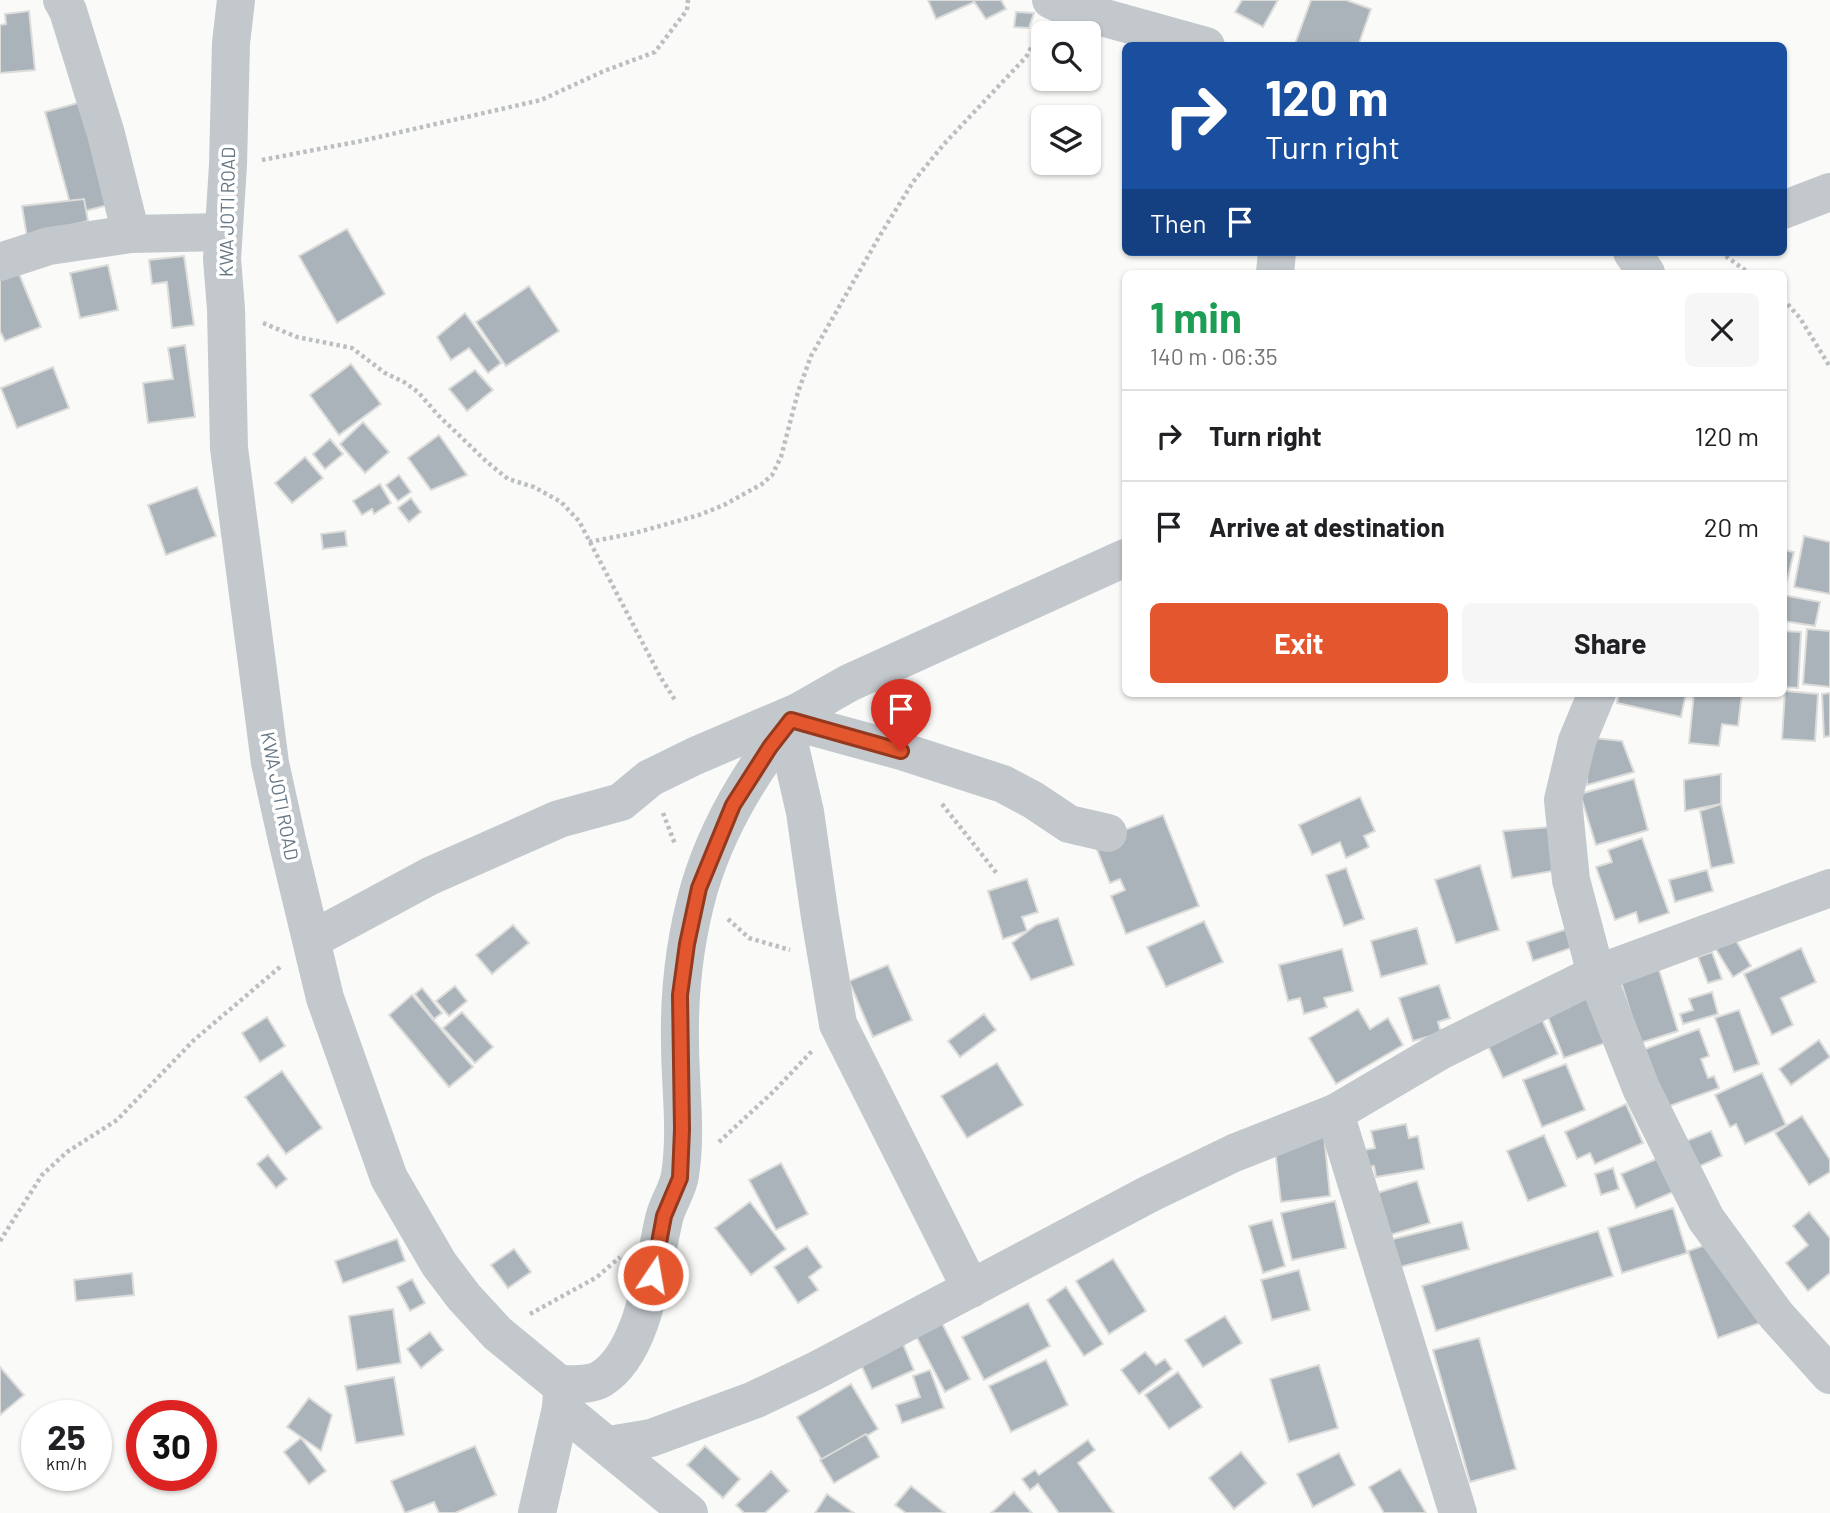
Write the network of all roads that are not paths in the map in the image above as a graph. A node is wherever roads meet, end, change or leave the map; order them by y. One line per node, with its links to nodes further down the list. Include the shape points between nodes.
1 (62, 0): 8 (street, via 104,126)
2 (236, 0): 7 (street, KWA JOTI ROAD)
3 (1046, 14): 4 (street, via 1069,8)
4 (1192, 42)
5 (1830, 192): 6 (street)
6 (1787, 208)
7 (223, 232): 8 (street); 15 (street, KWA JOTI ROAD, via 229,448 270,763)
8 (131, 234): 9 (street, via 49,246)
9 (0, 262)
10 (1122, 559): 12 (street, via 849,682)
11 (1595, 697): 16 (street, via 1577,741 1563,800 1571,880)
12 (792, 721): 13 (street, via 1003,785 1069,824); 15 (street, via 695,756 650,778 621,802 559,819 430,876); 18 (street, via 838,1024); 20 (street, via 733,805 699,888 680,995 680,1178 664,1216 639,1324 609,1373)
13 (1108, 833)
14 (1830, 888): 16 (street)
15 (313, 939): 20 (street, KWA JOTI ROAD, via 325,998 389,1178 439,1264 464,1297)
16 (1596, 974): 17 (street, via 1442,1051); 19 (street, via 1641,1088 1706,1219 1776,1315)
17 (1335, 1113): 18 (street, via 1234,1153 1149,1194); 24 (street)
18 (971, 1289): 21 (street, via 754,1400 651,1438)
19 (1830, 1375)
20 (560, 1396): 21 (street, KWA JOTI ROAD); 22 (street)
21 (609, 1445): 23 (street, KWA JOTI ROAD)
22 (537, 1513)
23 (689, 1513)
24 (1458, 1513)

